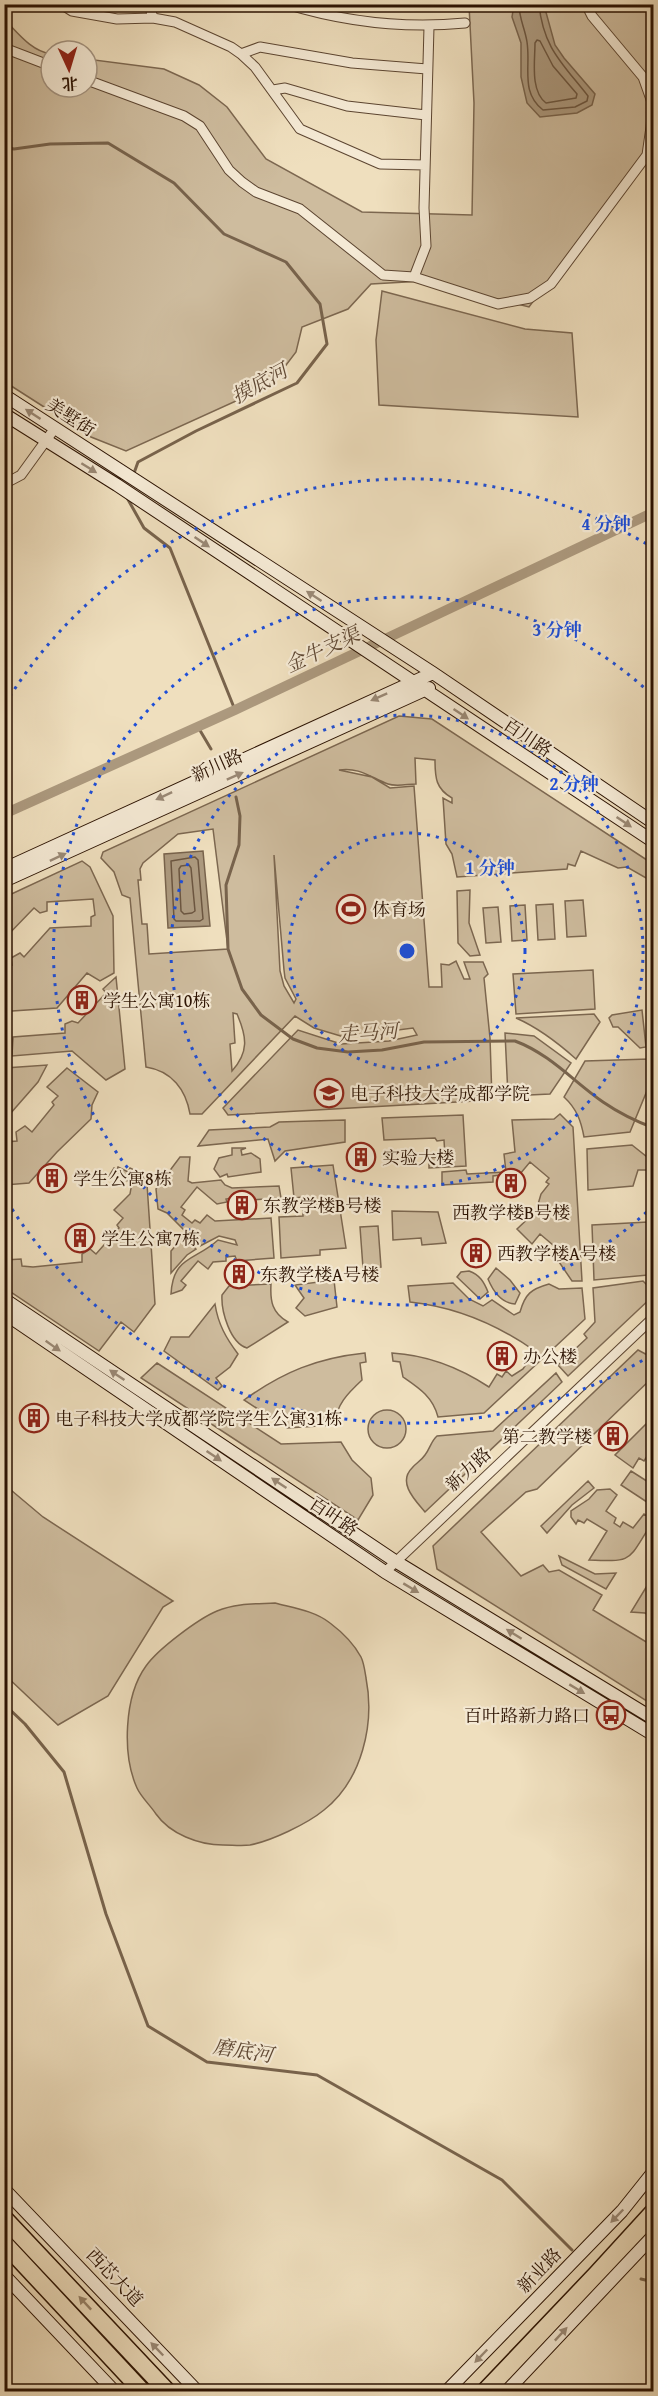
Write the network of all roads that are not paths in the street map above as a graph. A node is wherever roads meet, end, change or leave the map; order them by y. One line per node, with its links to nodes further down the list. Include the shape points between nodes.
1 (61, 4): 5 (street, via 72,11 117,19)
2 (149, 4): 5 (street)
3 (286, 4): 7 (street, via 363,23)
4 (586, 4): 16 (street, via 643,76 653,105 647,155 551,284 530,298 498,304)
5 (153, 18): 9 (street, via 175,22)
6 (465, 23): 7 (street)
7 (429, 27): 11 (street)
8 (4, 48): 10 (street)
9 (241, 54): 11 (street, via 260,47 352,63); 13 (street)
10 (39, 61)
11 (428, 69): 14 (street)
12 (99, 84): 16 (street, via 184,116 200,126 230,170 256,192 300,209 383,275)
13 (273, 90): 14 (street, via 285,88 347,106); 15 (street, via 300,129 380,164)
14 (426, 115): 15 (street)
15 (425, 165): 16 (street, via 426,246)
16 (414, 277)
17 (4, 395): 19 (street, 美墅街, one-way to 17)
18 (4, 414): 20 (street, 美墅街)
19 (55, 428): 20 (street); 22 (street, 美墅街, one-way to 19)
20 (47, 440): 21 (street, via 21,475); 23 (street, 美墅街, one-way to 23)
21 (4, 484)
22 (363, 628): 24 (street, 百川路)
23 (345, 637): 26 (street, 百川路)
24 (433, 674): 25 (street, 百川路); 26 (street, 新川路)
25 (444, 681): 27 (street, 新川路); 28 (street, 百川路)
26 (412, 683): 27 (street, 百川路); 30 (street, 新川路, one-way to 30)
27 (425, 690): 29 (street, 百川路, one-way to 29); 31 (street, 新川路, one-way to 27)
28 (654, 822)
29 (654, 842)
30 (4, 869)
31 (4, 881)
32 (8, 1311): 34 (street, 百叶路, one-way to 32); 35 (street, 百叶路, one-way to 35)
33 (654, 1317): 34 (street, 新力路)
34 (395, 1561): 35 (street, 新力路); 36 (street, 百叶路, one-way to 34)
35 (385, 1572): 37 (street, 百叶路, one-way to 37)
36 (654, 1719)
37 (654, 1735)
38 (654, 2171): 48 (street, 新业路, one-way to 48, via 622,2211)
39 (4, 2189): 47 (street, 西芯大道, one-way to 39)
40 (4, 2218): 46 (highway, one-way to 40)
41 (654, 2235): 49 (street, one-way to 41)
42 (4, 2243): 45 (highway)
43 (4, 2275): 44 (street)
44 (115, 2391)
45 (143, 2391)
46 (168, 2391)
47 (198, 2391)
48 (446, 2391)
49 (506, 2391)

